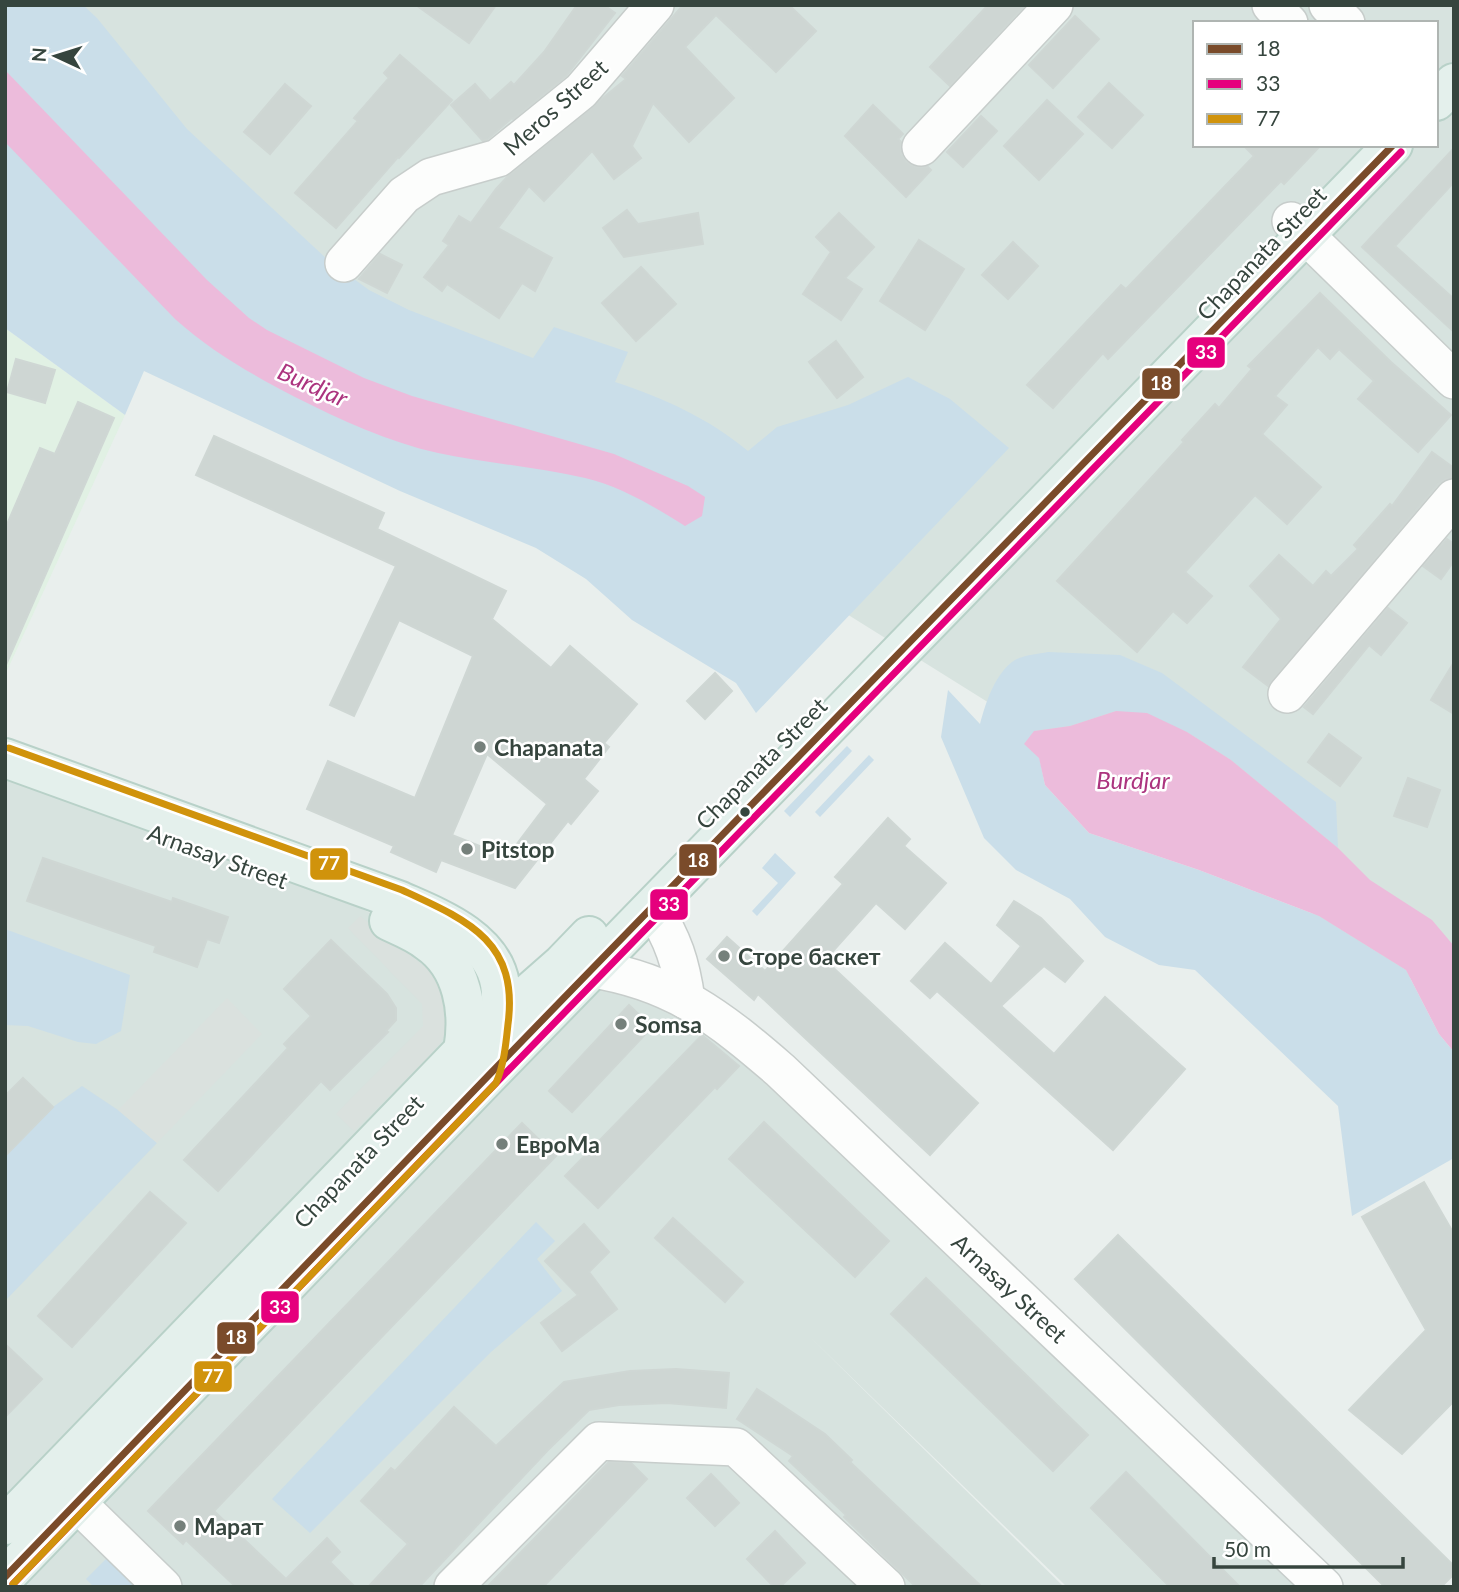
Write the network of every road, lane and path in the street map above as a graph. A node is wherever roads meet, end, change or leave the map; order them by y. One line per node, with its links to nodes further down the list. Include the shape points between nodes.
1 (655, 5): 13 (street, Meros Street, via 581,91 498,158 430,177 404,195)
2 (1054, 5): 9 (street)
3 (1271, 5): 5 (street)
4 (1328, 5): 6 (street)
5 (1287, 21)
6 (1344, 21)
7 (1454, 54): 8 (main road)
8 (1442, 95)
9 (921, 147)
10 (1364, 147): 12 (main road, Chapanata Street)
11 (1391, 147): 12 (main road, Chapanata Street)
12 (1299, 228): 14 (street); 16 (main road, Chapanata Street)
13 (344, 262)
14 (1454, 380)
15 (1454, 498): 17 (street)
16 (872, 666): 20 (main road, Chapanata Street); 23 (main road, Chapanata Street)
17 (1287, 694)
18 (5, 758): 22 (main road, Arnasay Street, via 398,900 449,925)
19 (5, 779): 21 (main road, Arnasay Street, via 360,908)
20 (653, 908): 23 (main road, Chapanata Street); 24 (street, via 670,935)
21 (428, 941): 22 (main road, Arnasay Street); 26 (main road, Arnasay Street, via 450,965 461,990)
22 (483, 951): 23 (main road, Arnasay Street); 25 (main road, Arnasay Street, via 500,982)
23 (578, 967): 24 (street, Arnasay Street, via 643,980); 25 (main road, Chapanata Street); 26 (main road, Chapanata Street)
24 (686, 1000): 33 (street, Arnasay Street, via 742,1037 780,1070)
25 (500, 1017): 26 (main road, Arnasay Street)
26 (476, 1064): 27 (main road, Chapanata Street)
27 (64, 1491): 28 (main road, Chapanata Street); 29 (main road, Chapanata Street); 30 (street)
28 (5, 1525)
29 (5, 1577)
30 (163, 1587)
31 (453, 1587): 32 (street, via 600,1441 736,1447)
32 (886, 1587)
33 (1324, 1587)

